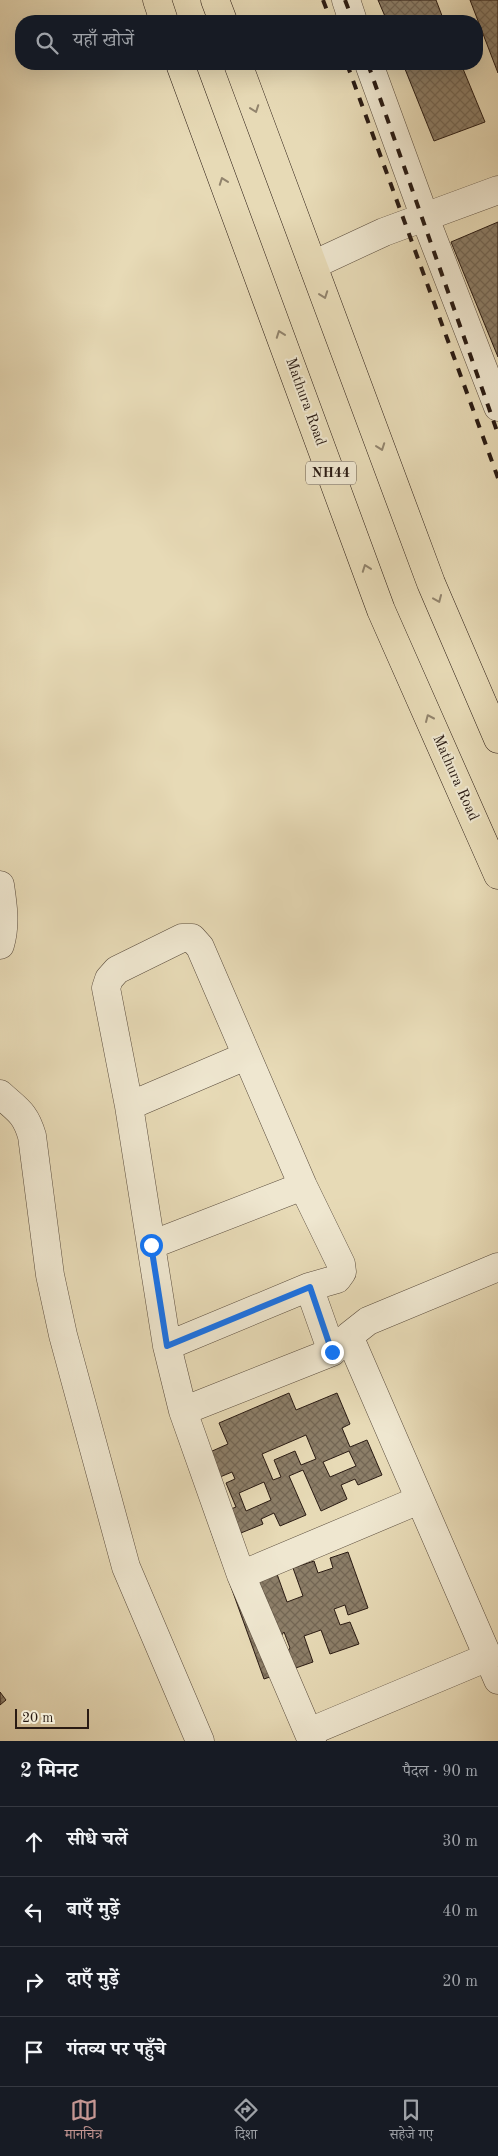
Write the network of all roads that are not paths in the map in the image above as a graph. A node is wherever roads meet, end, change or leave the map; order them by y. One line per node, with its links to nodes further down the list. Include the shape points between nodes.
1 (157, 0): 4 (highway)
2 (215, 0): 5 (highway)
3 (346, 0): 6 (street)
4 (162, 15)
5 (221, 15)
6 (351, 15)
7 (182, 70): 15 (highway, Mathura Road / NH44, one-way to 7, via 382,610)
8 (240, 70): 12 (highway, one-way to 12)
9 (371, 70): 11 (street)
10 (498, 190): 11 (street)
11 (425, 218): 12 (street, via 384,232); 13 (street)
12 (313, 265): 14 (highway, one-way to 14, via 431,583)
13 (498, 407)
14 (498, 738)
15 (498, 875)
16 (0, 884): 17 (street, via 4,931)
17 (0, 945)
18 (246, 1056): 20 (street); 20 (street, via 200,947 192,938 182,938 117,970 106,988); 21 (street)
19 (0, 1094): 32 (street, via 22,1113 32,1136 50,1275 63,1335 126,1567)
20 (129, 1106): 22 (street)
21 (303, 1186): 22 (street); 24 (street, via 342,1272 337,1279)
22 (151, 1245): 26 (street)
23 (498, 1267): 25 (street, via 368,1321)
24 (310, 1287): 25 (street); 26 (street)
25 (340, 1344): 27 (street); 28 (street)
26 (167, 1346): 27 (street)
27 (183, 1411): 29 (street)
28 (419, 1500): 29 (street); 30 (street)
29 (242, 1575): 31 (street)
30 (493, 1669): 31 (street)
31 (310, 1737)
32 (200, 1741)

